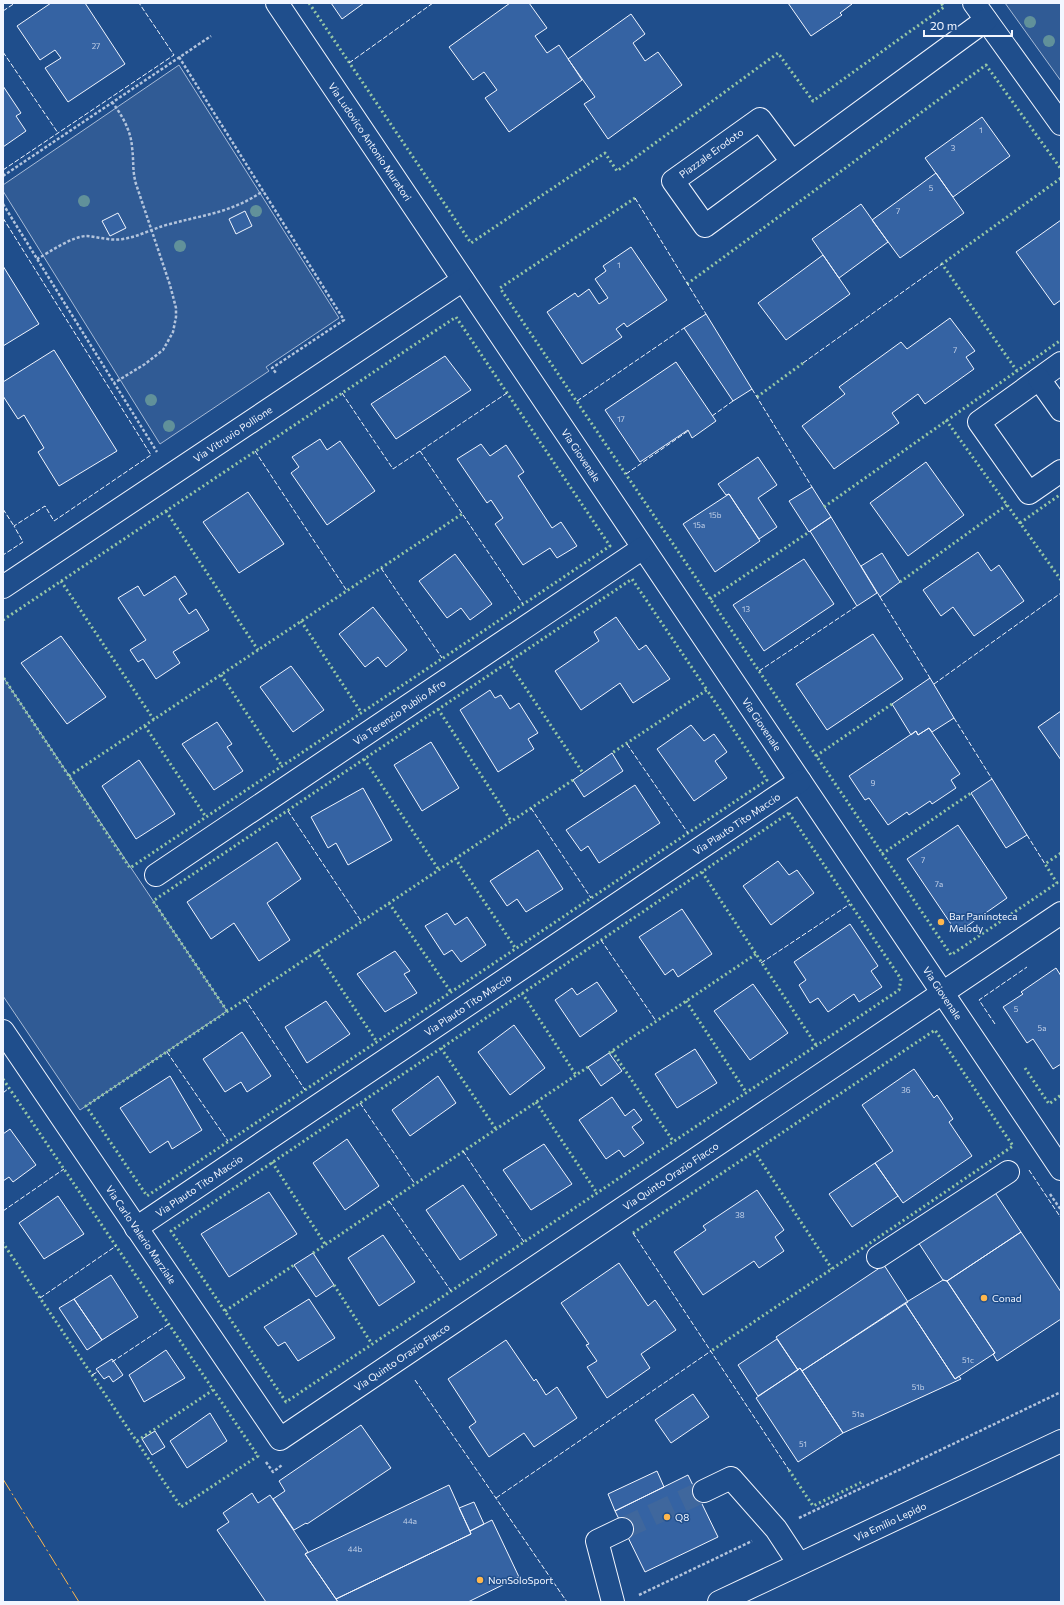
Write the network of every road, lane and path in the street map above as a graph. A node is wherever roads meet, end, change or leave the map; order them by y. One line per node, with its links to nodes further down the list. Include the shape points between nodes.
1 (277, 3): 13 (street, Via Ludovico Antonio Muratori)
2 (978, 7): 6 (street); 7 (street, Piazzale Erodoto)
3 (211, 36): 4 (path)
4 (179, 57): 5 (path); 9 (path)
5 (112, 102): 8 (path); 11 (path, via 125,123 131,140 133,175)
6 (1061, 124)
7 (792, 162): 7 (street, Piazzale Erodoto, via 760,119 673,181 705,226)
8 (3, 176)
9 (263, 191): 11 (path, via 246,202 221,212); 15 (path, via 344,320 272,368)
10 (3, 204): 12 (path)
11 (151, 230): 12 (path, via 123,239 105,240 80,236); 17 (path, via 174,298 175,325 163,350)
12 (37, 259): 17 (path)
13 (463, 280): 21 (street, Via Giovenale); 22 (street, Via Vitruvio Pollione)
14 (1061, 364): 16 (street)
15 (276, 375)
16 (1039, 379): 18 (street); 20 (street, via 978,422 1029,493)
17 (114, 383): 19 (path)
18 (1061, 410)
19 (159, 454)
20 (1061, 471)
21 (643, 548): 23 (street, Via Giovenale); 24 (street, Via Terenzio Publio Afro)
22 (3, 587)
23 (800, 782): 26 (street, Via Giovenale); 32 (street, Via Plauto Tito Maccio)
24 (156, 875)
25 (1061, 913): 26 (street, Via Quinto Orazio Flacco)
26 (942, 993): 28 (street, Via Giovenale); 35 (street, Via Quinto Orazio Flacco)
27 (3, 1031): 32 (street, Via Carlo Valerio Marziale)
28 (1061, 1169)
29 (1008, 1172): 33 (street)
30 (1048, 1191): 31 (path)
31 (1061, 1210)
32 (136, 1228): 35 (street, Via Carlo Valerio Marziale)
33 (878, 1257)
34 (1061, 1392): 41 (path)
35 (280, 1439)
36 (1061, 1441): 42 (street, Via Emilio Lepido)
37 (264, 1458): 38 (path, via 273,1472)
38 (286, 1463)
39 (704, 1491): 41 (street, via 730,1478)
40 (622, 1529): 44 (street, via 597,1541)
41 (776, 1529): 42 (street); 43 (path)
42 (799, 1564): 45 (street, Via Emilio Lepido)
43 (638, 1596)
44 (613, 1602)
45 (719, 1602)

